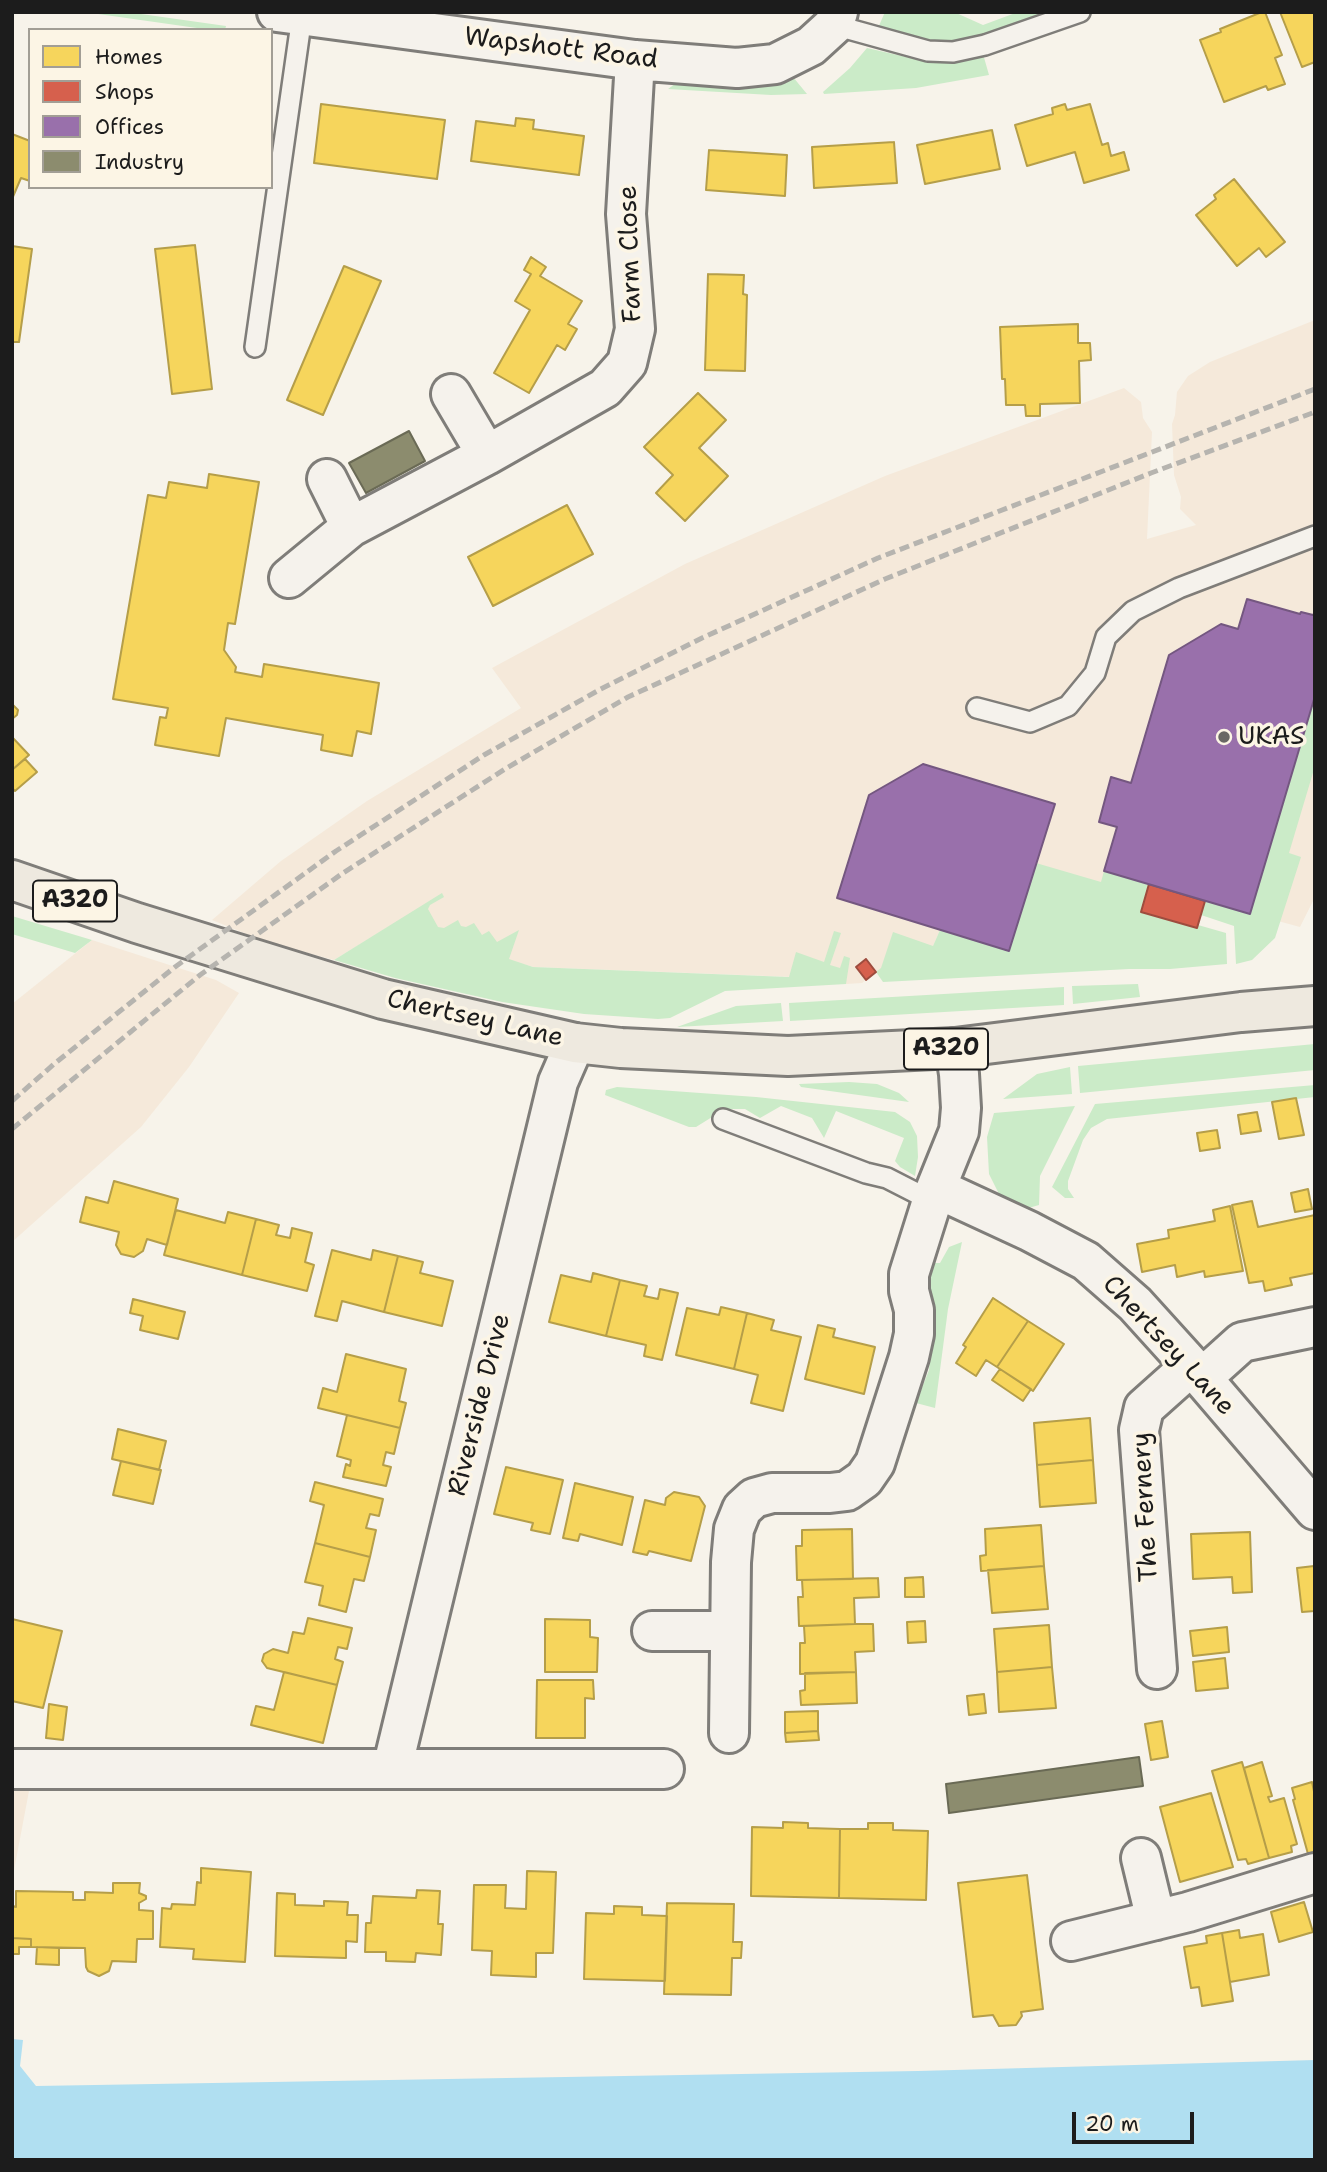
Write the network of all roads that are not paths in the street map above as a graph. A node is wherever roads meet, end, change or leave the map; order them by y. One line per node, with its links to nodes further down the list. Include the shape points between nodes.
1 (1080, 12): 3 (lane, Wapshott Road, via 953,52 928,51)
2 (290, 14): 4 (street, Wapshott Road); 5 (lane)
3 (836, 19): 4 (street, Wapshott Road, via 811,47 775,64 737,68)
4 (635, 60): 9 (street, Farm Close, via 626,215 635,329 627,363 605,388)
5 (273, 176)
6 (272, 189): 7 (lane)
7 (255, 347)
8 (451, 394): 9 (street)
9 (487, 455): 11 (street, Farm Close)
10 (327, 479): 11 (street)
11 (351, 527): 13 (street, Farm Close)
12 (1315, 536): 14 (lane, via 1178,587 1133,611 1106,637 1095,673 1068,706 1030,722)
13 (289, 578)
14 (977, 708)
15 (12, 880): 17 (main road, Chertsey Lane / A320, via 383,999)
16 (1315, 1006): 18 (main road, Chertsey Lane / A320)
17 (575, 1043): 18 (main road, Chertsey Lane / A320, via 788,1056); 29 (street, Riverside Drive, via 558,1083)
18 (955, 1048): 20 (street, via 959,1131)
19 (723, 1119): 20 (lane, Chertsey Lane)
20 (934, 1195): 22 (street, Chertsey Lane, via 1029,1231 1086,1261 1135,1304); 25 (street, via 908,1275 914,1310 909,1357 875,1463 864,1479 847,1490 772,1493 742,1509 734,1529)
21 (1315, 1326): 22 (street, The Fernery, via 1241,1342)
22 (1196, 1372): 23 (street, Chertsey Lane); 26 (street, The Fernery, via 1144,1409 1139,1430)
23 (1315, 1510)
24 (652, 1631): 25 (street)
25 (730, 1631): 27 (street)
26 (1157, 1669)
27 (729, 1733)
28 (12, 1769): 29 (street)
29 (392, 1769): 30 (street)
30 (664, 1769)
31 (1141, 1858): 33 (street)
32 (1315, 1873): 33 (street)
33 (1156, 1920): 34 (street)
34 (1071, 1941)

